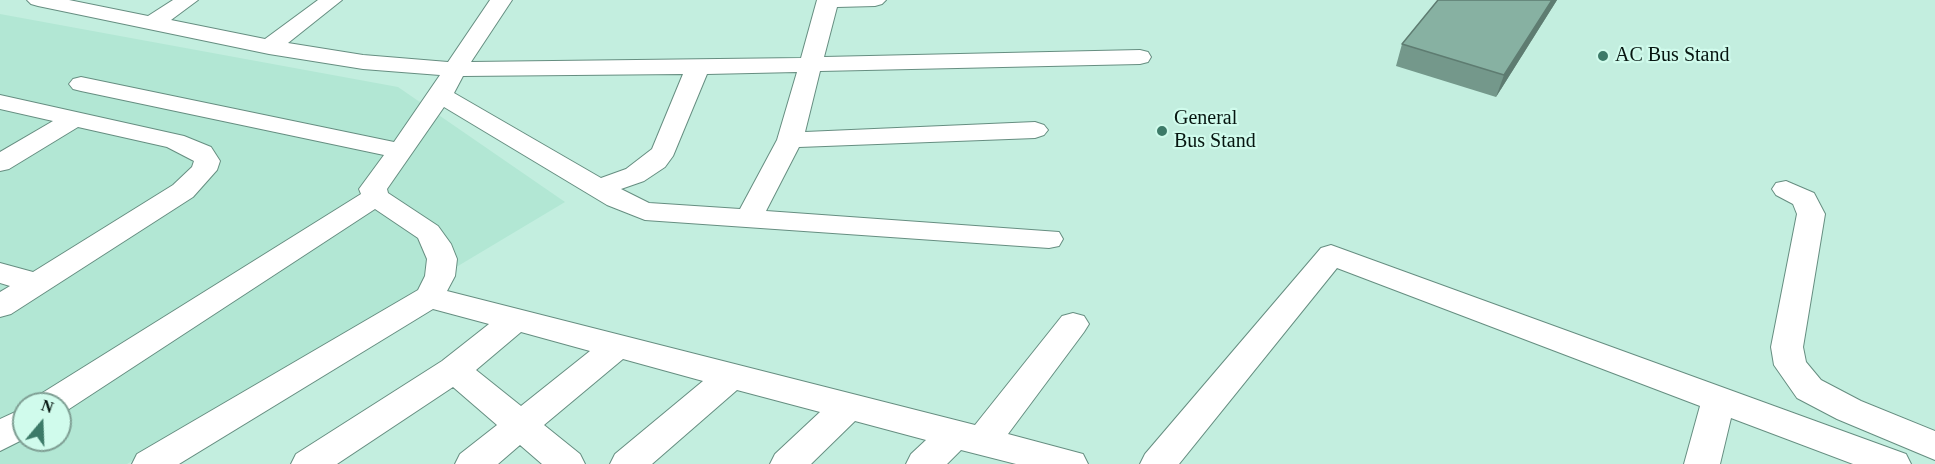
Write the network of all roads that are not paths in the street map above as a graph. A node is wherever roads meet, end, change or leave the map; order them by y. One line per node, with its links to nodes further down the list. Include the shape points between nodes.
1 (38, 0): 7 (street)
2 (187, 0): 8 (street)
3 (331, 0): 9 (street)
4 (501, 0): 13 (street)
5 (828, 0): 6 (street); 11 (street)
6 (875, 0)
7 (87, 4): 8 (street)
8 (152, 23): 9 (street)
9 (269, 47): 13 (street, via 363,62)
10 (1140, 57): 11 (street)
11 (810, 65): 12 (street); 20 (street)
12 (698, 67): 13 (street); 24 (street, via 664,151 656,161 635,175)
13 (455, 69): 15 (street)
14 (81, 84): 17 (street)
15 (441, 95): 22 (street); 24 (street)
16 (0, 102): 18 (street)
17 (223, 111): 21 (street); 22 (street)
18 (74, 119): 21 (street); 23 (street)
19 (1035, 130): 20 (street)
20 (790, 140): 27 (street)
21 (175, 141): 30 (street, via 202,153 207,161 194,181)
22 (402, 151): 26 (street, via 373,189)
23 (0, 163)
24 (599, 188): 27 (street, via 645,211)
25 (1786, 189): 43 (street, via 1804,199 1811,214 1787,347 1790,365 1809,389)
26 (375, 197): 31 (street, via 428,232 437,244 442,259 440,276); 38 (street)
27 (748, 219): 28 (street)
28 (1049, 239)
29 (0, 273): 30 (street)
30 (37, 283): 32 (street)
31 (429, 297): 33 (street); 44 (street)
32 (0, 306)
33 (517, 318): 35 (street); 36 (street)
34 (1073, 324): 42 (street)
35 (619, 345): 37 (street); 41 (street)
36 (454, 370): 41 (street); 45 (street)
37 (732, 375): 40 (street); 48 (street)
38 (70, 392)
39 (1718, 400): 52 (street, via 1331,255); 53 (street); 54 (street)
40 (849, 406): 42 (street); 49 (street)
41 (522, 427): 46 (street); 47 (street)
42 (969, 437): 50 (street); 51 (street)
43 (1935, 446)
44 (150, 464)
45 (309, 464)
46 (474, 464)
47 (567, 464)
48 (628, 464)
49 (788, 464)
50 (924, 464)
51 (1070, 464)
52 (1158, 464)
53 (1702, 464)
54 (1893, 464)

